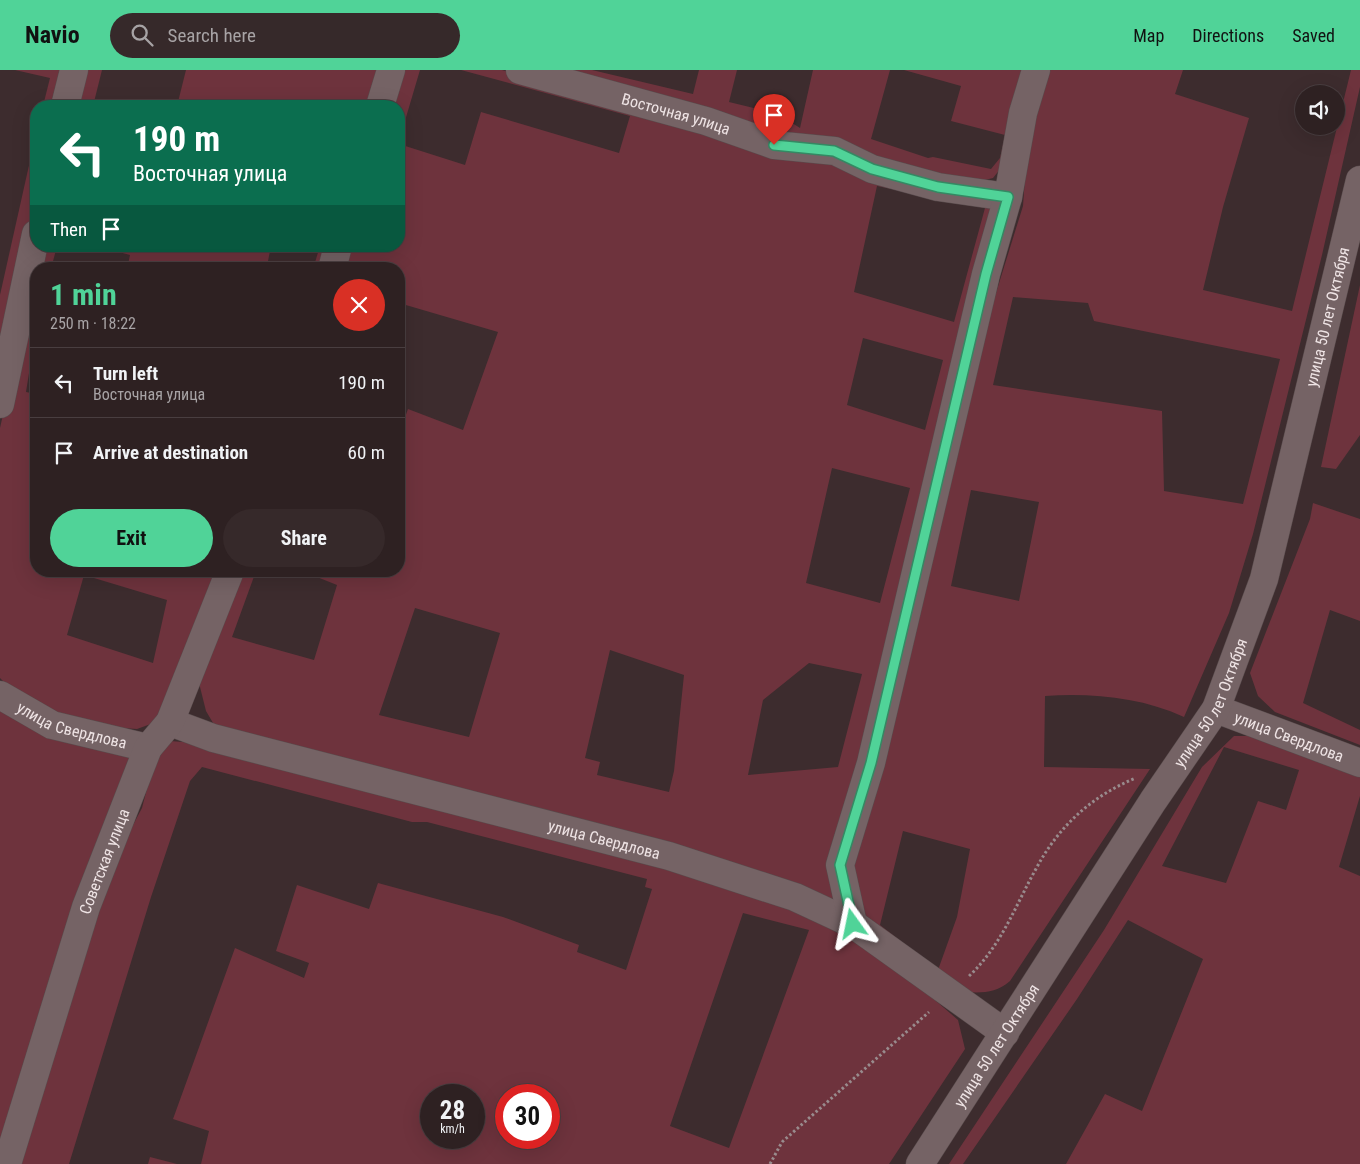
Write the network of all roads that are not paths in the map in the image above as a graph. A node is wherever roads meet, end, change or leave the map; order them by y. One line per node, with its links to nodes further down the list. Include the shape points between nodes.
1 (74, 70): 5 (street)
2 (391, 70): 6 (street)
3 (520, 70): 8 (street, Восточная улица, via 706,121 774,145 834,151 882,172 938,187)
4 (1036, 70): 8 (street, via 1023,113)
5 (66, 100)
6 (382, 100)
7 (1360, 180): 13 (street, улица 50 лет Октября, via 1264,579)
8 (1008, 197): 17 (street, via 986,274 871,763 840,865)
9 (30, 262): 10 (street)
10 (0, 404)
11 (228, 577): 14 (street, Советская улица)
12 (0, 695): 15 (street, улица Свердлова, via 52,725)
13 (1216, 709): 16 (street, улица Свердлова); 18 (street, улица 50 лет Октября)
14 (170, 722): 15 (street, Советская улица); 17 (street, улица Свердлова, via 213,738 669,856 794,897)
15 (148, 748): 19 (street, Советская улица, via 86,907)
16 (1360, 763)
17 (853, 924): 18 (street, улица Свердлова)
18 (1005, 1033): 20 (street, улица 50 лет Октября)
19 (7, 1164)
20 (920, 1164)

